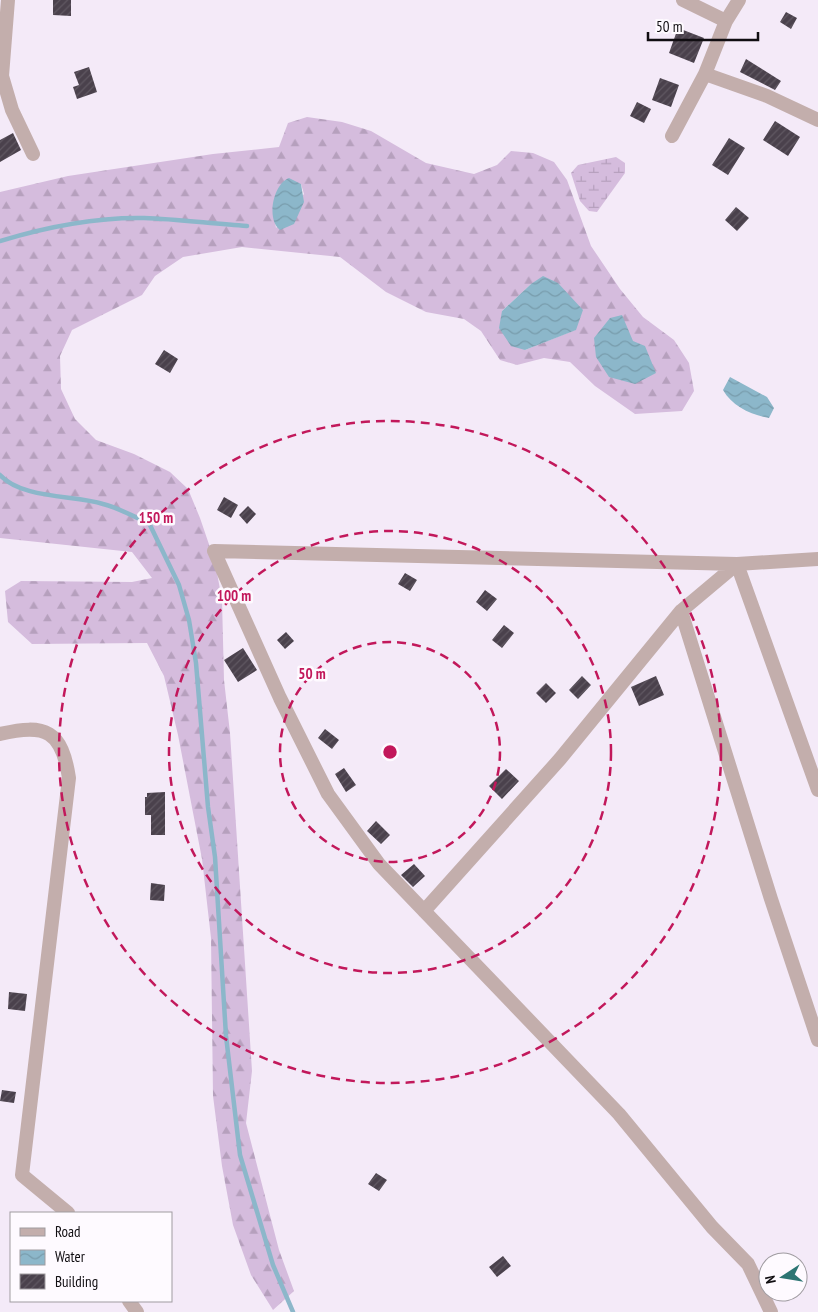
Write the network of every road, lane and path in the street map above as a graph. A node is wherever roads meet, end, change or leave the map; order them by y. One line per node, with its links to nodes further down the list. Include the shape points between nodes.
1 (8, 0): 8 (street, via 2,76 12,110)
2 (683, 0): 4 (street)
3 (739, 0): 4 (street)
4 (726, 21): 5 (street)
5 (705, 74): 6 (street, via 767,96); 7 (street)
6 (818, 120)
7 (672, 136)
8 (33, 154)
9 (818, 559): 10 (street)
10 (737, 564): 11 (street); 13 (street); 14 (street, via 214,551 280,698 328,794 380,864)
11 (681, 611): 14 (street, via 560,759); 15 (street)
12 (0, 734): 16 (street, via 16,730 41,731 59,740 66,754 67,798 22,1175)
13 (818, 790)
14 (424, 911): 17 (street, via 619,1114 712,1227 748,1264)
15 (818, 1040)
16 (67, 1212)
17 (771, 1312)

